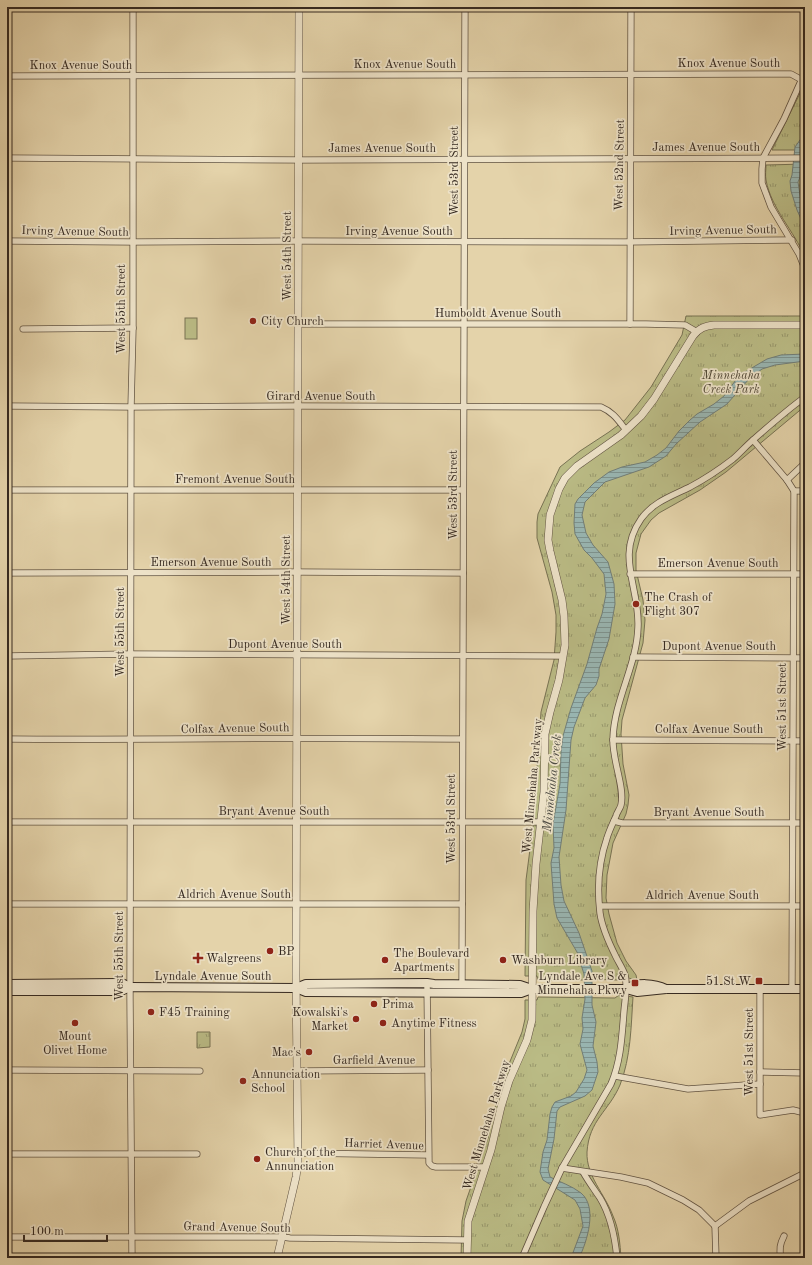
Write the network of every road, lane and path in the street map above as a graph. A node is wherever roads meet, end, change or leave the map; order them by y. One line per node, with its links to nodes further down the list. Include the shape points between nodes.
1 (133, 7): 10 (street, West 55th Street)
2 (298, 7): 7 (street, West 54th Street)
3 (465, 7): 8 (street, West 53rd Street)
4 (631, 7): 6 (street, West 52nd Street)
5 (805, 72): 11 (street)
6 (631, 74): 8 (street, Knox Avenue South); 11 (street, Knox Avenue South, via 791,74); 13 (street, West 52nd Street)
7 (299, 75): 8 (street, Knox Avenue South); 10 (street, Knox Avenue South); 18 (street, West 54th Street)
8 (465, 75): 17 (street, West 53rd Street)
9 (7, 76): 10 (street, Knox Avenue South)
10 (132, 76): 16 (street, West 55th Street)
11 (802, 80): 14 (street)
12 (7, 158): 16 (street, James Avenue South)
13 (630, 158): 14 (street, James Avenue South); 17 (street, James Avenue South); 24 (street, West 52nd Street)
14 (763, 158): 15 (street, James Avenue South); 19 (street, via 762,183 771,207)
15 (804, 158)
16 (132, 159): 18 (street, James Avenue South); 22 (street, West 55th Street)
17 (464, 159): 18 (street, James Avenue South); 23 (street, West 53rd Street)
18 (298, 160): 21 (street, West 54th Street)
19 (792, 240): 24 (street, Irving Avenue South); 25 (street)
20 (7, 241): 22 (street, Irving Avenue South)
21 (298, 241): 22 (street, Irving Avenue South); 23 (street, Irving Avenue South); 26 (street, West 54th Street)
22 (132, 242): 30 (street, West 55th Street)
23 (464, 242): 24 (street, Irving Avenue South); 28 (street, West 53rd Street)
24 (630, 242): 27 (street, West 52nd Street)
25 (805, 269)
26 (298, 324): 28 (street, Humboldt Avenue South); 35 (street, West 54th Street)
27 (630, 324): 28 (street, Humboldt Avenue South); 32 (street, Humboldt Avenue South, via 685,325)
28 (464, 325): 37 (street, West 53rd Street)
29 (805, 325): 32 (street, via 714,325 704,326)
30 (133, 328): 31 (street); 36 (street, West 55th Street)
31 (23, 329)
32 (697, 332): 38 (street, West Minnehaha Parkway, via 654,400)
33 (805, 397): 39 (street)
34 (7, 406): 36 (street, Girard Avenue South)
35 (298, 406): 36 (street, Girard Avenue South); 37 (street, Girard Avenue South); 43 (street, West 54th Street)
36 (131, 407): 45 (street, West 55th Street)
37 (463, 407): 38 (street, Girard Avenue South, via 601,407 614,414); 44 (street, West 53rd Street)
38 (626, 430): 59 (street, West Minnehaha Parkway, via 572,471 559,489 552,506 548,540 564,611)
39 (753, 440): 41 (street); 52 (street, via 713,473 649,510 641,519 631,540)
40 (805, 463): 41 (street)
41 (787, 480): 46 (street)
42 (7, 490): 45 (street, Fremont Avenue South)
43 (297, 490): 44 (street, Fremont Avenue South); 45 (street, Fremont Avenue South); 48 (street, West 54th Street)
44 (463, 490): 51 (street, West 53rd Street)
45 (132, 491): 50 (street, West 55th Street)
46 (794, 491): 47 (street); 53 (street, West 51st Street)
47 (805, 491)
48 (297, 572): 50 (street, Emerson Avenue South); 51 (street, Emerson Avenue South); 56 (street, West 54th Street)
49 (7, 573): 50 (street, Emerson Avenue South)
50 (131, 573): 55 (street, West 55th Street)
51 (463, 573): 57 (street, West 53rd Street)
52 (630, 574): 53 (street, Emerson Avenue South); 60 (street, via 639,616)
53 (794, 574): 54 (street, Emerson Avenue South); 61 (street, West 51st Street)
54 (805, 574)
55 (131, 654): 56 (street, Dupont Avenue South); 58 (street, Dupont Avenue South); 65 (street, West 55th Street)
56 (297, 655): 57 (street, Dupont Avenue South); 63 (street, West 54th Street)
57 (463, 655): 59 (street, Dupont Avenue South); 66 (street, West 53rd Street)
58 (7, 656)
59 (563, 656): 75 (street, West Minnehaha Parkway, via 546,728)
60 (633, 657): 61 (street, Dupont Avenue South); 67 (street, via 619,700)
61 (794, 658): 62 (street, Dupont Avenue South); 68 (street, West 51st Street)
62 (805, 658)
63 (297, 738): 65 (street, Colfax Avenue South); 66 (street, Colfax Avenue South); 73 (street, West 54th Street)
64 (7, 739): 65 (street, Colfax Avenue South)
65 (131, 740): 72 (street, West 55th Street)
66 (462, 740): 74 (street, West 53rd Street)
67 (613, 740): 68 (street, Colfax Avenue South); 70 (street, via 621,794 621,806)
68 (793, 741): 69 (street, Colfax Avenue South); 76 (street, West 51st Street)
69 (805, 741)
70 (614, 821): 76 (street, Bryant Avenue South); 82 (street, via 606,839 600,871)
71 (7, 822): 72 (street, Bryant Avenue South)
72 (131, 822): 73 (street, Bryant Avenue South); 81 (street, West 55th Street)
73 (296, 822): 74 (street, Bryant Avenue South); 79 (street, West 54th Street)
74 (462, 822): 75 (street, Bryant Avenue South); 80 (street, West 53rd Street)
75 (541, 822): 90 (street, West Minnehaha Parkway, via 533,903)
76 (793, 823): 77 (street, Bryant Avenue South); 83 (street, West 51st Street)
77 (805, 823)
78 (7, 904): 81 (street, Aldrich Avenue South)
79 (296, 904): 80 (street, Aldrich Avenue South); 81 (street, Aldrich Avenue South); 89 (street, West 54th Street)
80 (462, 904): 87 (street, West 53rd Street)
81 (130, 905): 88 (street, West 55th Street)
82 (600, 906): 83 (street, Aldrich Avenue South); 91 (street, via 608,941 625,976)
83 (792, 906): 84 (street, Aldrich Avenue South); 92 (street, West 51st Street)
84 (805, 906)
85 (427, 983): 87 (main road, Lyndale Avenue South); 89 (main road, Lyndale Avenue South, via 306,984); 96 (street)
86 (7, 984): 88 (main road, Lyndale Avenue South, via 118,983)
87 (462, 984): 90 (main road, Lyndale Avenue South, via 520,985)
88 (130, 987): 89 (main road, Lyndale Avenue South); 95 (main road, Lyndale Avenue South, via 121,991); 98 (street, West 55th Street)
89 (296, 988): 96 (main road, Lyndale Avenue South, via 306,992); 101 (street, West 54th Street)
90 (532, 988): 91 (main road, Lyndale Avenue South); 96 (main road, Lyndale Avenue South, via 521,993); 112 (street, West Minnehaha Parkway, via 530,1030 505,1091)
91 (626, 989): 94 (main road, Lyndale Avenue South, via 636,984 656,985 666,989); 104 (street, via 620,1057)
92 (792, 989): 93 (main road, Lyndale Avenue South); 94 (main road, Lyndale Avenue South)
93 (805, 989)
94 (760, 990): 102 (street, West 51st Street)
95 (7, 991)
96 (427, 992): 99 (street)
97 (7, 1070): 98 (street)
98 (130, 1070): 100 (street); 109 (street, West 55th Street)
99 (428, 1070): 101 (street, Garfield Avenue); 111 (street)
100 (200, 1071)
101 (297, 1071): 107 (street, West 54th Street)
102 (760, 1072): 103 (street); 105 (street, West 51st Street)
103 (805, 1072)
104 (615, 1076): 105 (street, via 688,1089); 113 (street)
105 (760, 1084): 106 (street, West 51st Street, via 760,1115 793,1110)
106 (805, 1113)
107 (298, 1153): 111 (street, Harriet Avenue); 120 (street, West 54th Street, via 296,1177)
108 (7, 1154): 109 (street)
109 (131, 1154): 110 (street); 119 (street, West 55th Street)
110 (197, 1154)
111 (428, 1155): 112 (street, Harriet Avenue, via 429,1163 434,1167)
112 (486, 1168): 121 (street, West Minnehaha Parkway, via 468,1221)
113 (562, 1168): 114 (street); 125 (street)
114 (583, 1172): 116 (street, via 648,1183 699,1210); 126 (street, via 611,1222)
115 (805, 1173): 116 (street, via 749,1201)
116 (715, 1226): 127 (street)
117 (784, 1236): 128 (street, via 780,1247)
118 (7, 1237): 119 (street, Grand Avenue South)
119 (132, 1237): 120 (street, Grand Avenue South); 122 (street, West 55th Street)
120 (282, 1237): 121 (street, Grand Avenue South); 123 (street, West 54th Street)
121 (467, 1240): 124 (street, West Minnehaha Parkway)
122 (132, 1258)
123 (277, 1258)
124 (467, 1258)
125 (522, 1258)
126 (617, 1258)
127 (716, 1258)
128 (781, 1258)

